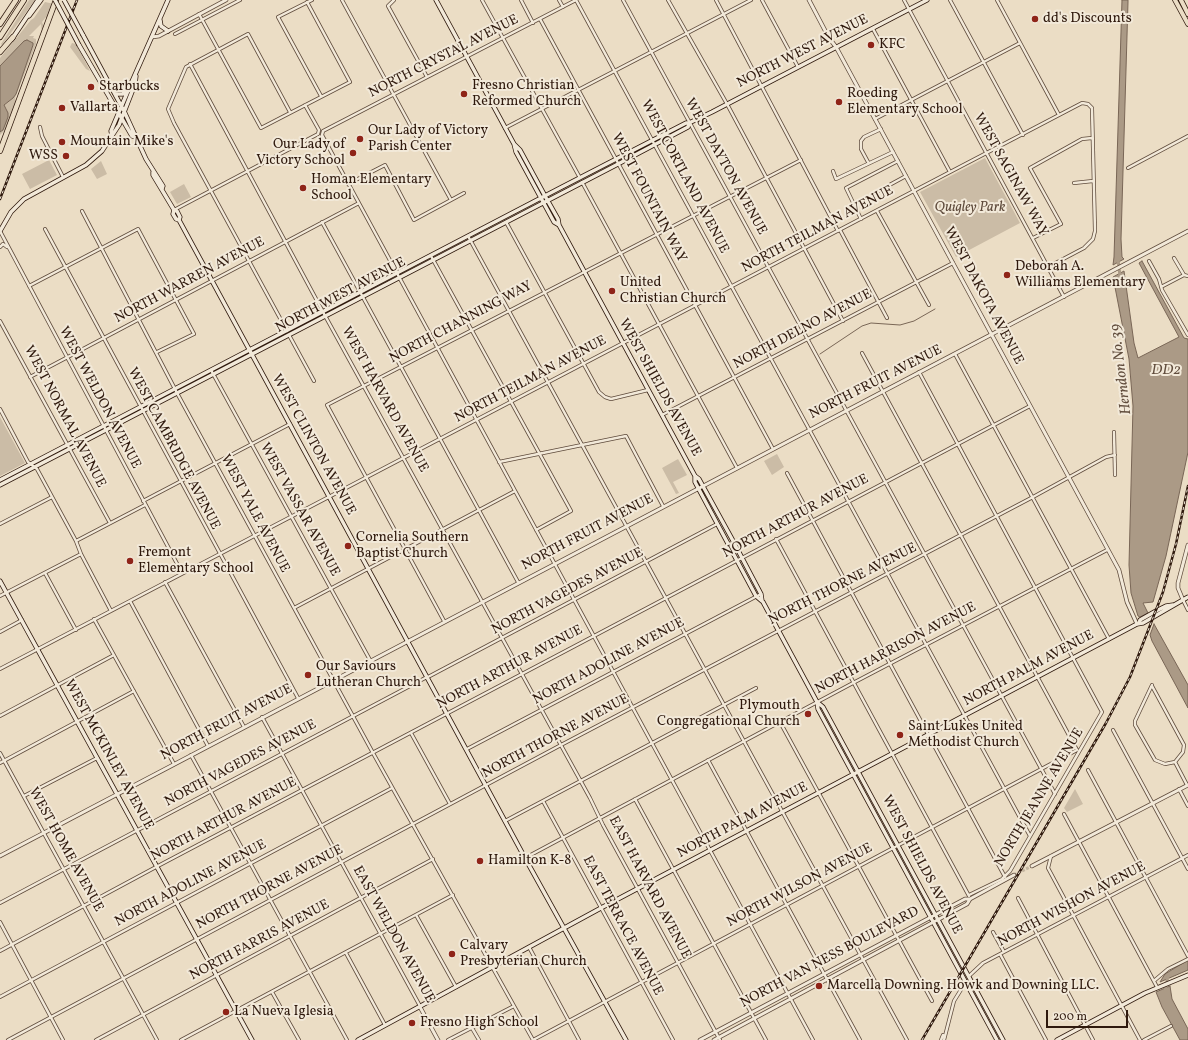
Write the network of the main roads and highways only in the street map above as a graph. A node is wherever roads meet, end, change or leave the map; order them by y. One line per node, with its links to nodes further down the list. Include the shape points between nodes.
1 (16, 0): 15 (highway)
2 (24, 0): 18 (highway)
3 (38, 0): 13 (main road)
4 (42, 0): 13 (main road)
5 (56, 0): 26 (main road, WEST CLINTON AVENUE, bridge); 32 (highway)
6 (64, 0): 23 (main road, WEST CLINTON AVENUE, bridge)
7 (168, 0): 14 (main road)
8 (436, 0): 31 (main road, WEST SHIELDS AVENUE)
9 (927, 0): 30 (main road, NORTH WEST AVENUE, via 686,123)
10 (1175, 0): 16 (main road)
11 (1180, 0): 12 (main road)
12 (1188, 14)
13 (26, 20): 19 (main road)
14 (160, 20): 17 (main road, via 161,26); 21 (main road)
15 (0, 24)
16 (1188, 24)
17 (168, 31)
18 (0, 37)
19 (13, 37): 20 (highway)
20 (0, 54)
21 (136, 76): 22 (main road); 25 (main road)
22 (130, 86): 23 (main road, via 121,95); 24 (main road)
23 (114, 93): 24 (main road, WEST CLINTON AVENUE)
24 (122, 107): 25 (main road, WEST CLINTON AVENUE); 26 (main road)
25 (124, 111): 27 (main road); 29 (main road, WEST CLINTON AVENUE, via 136,134)
26 (119, 114): 27 (main road, WEST CLINTON AVENUE); 28 (main road, via 111,131)
27 (121, 118): 28 (main road); 29 (main road, WEST CLINTON AVENUE)
28 (112, 136): 38 (main road, via 95,157 19,203)
29 (135, 137): 40 (main road, WEST CLINTON AVENUE, via 163,186 162,189 174,210 173,214 179,220)
30 (654, 142): 33 (main road, NORTH WEST AVENUE); 35 (main road, NORTH WEST AVENUE, via 618,164)
31 (514, 144): 33 (main road, WEST SHIELDS AVENUE, via 520,150); 34 (main road, WEST SHIELDS AVENUE)
32 (0, 151)
33 (545, 196): 34 (main road, NORTH WEST AVENUE); 35 (main road, WEST SHIELDS AVENUE)
34 (541, 198): 36 (main road, WEST SHIELDS AVENUE); 39 (main road, NORTH WEST AVENUE, via 360,292)
35 (548, 200): 36 (main road, NORTH WEST AVENUE); 37 (main road, WEST SHIELDS AVENUE)
36 (544, 203): 37 (main road, WEST SHIELDS AVENUE, via 554,222); 39 (main road, NORTH WEST AVENUE)
37 (559, 225): 43 (main road, WEST SHIELDS AVENUE)
38 (0, 231)
39 (324, 314): 40 (main road, NORTH WEST AVENUE); 41 (main road, NORTH WEST AVENUE)
40 (249, 351): 41 (main road, WEST CLINTON AVENUE); 42 (main road, NORTH WEST AVENUE, via 175,388)
41 (251, 355): 42 (main road, NORTH WEST AVENUE); 55 (main road, WEST CLINTON AVENUE)
42 (104, 428): 44 (main road, NORTH WEST AVENUE); 45 (main road, NORTH WEST AVENUE)
43 (695, 476): 46 (main road, WEST SHIELDS AVENUE, via 698,488); 47 (main road, WEST SHIELDS AVENUE, via 703,485)
44 (0, 480)
45 (0, 485)
46 (718, 524): 47 (main road); 50 (main road, WEST SHIELDS AVENUE, via 756,596)
47 (732, 539): 50 (main road, WEST SHIELDS AVENUE)
48 (0, 581): 57 (main road, WEST MCKINLEY AVENUE)
49 (1188, 598): 52 (main road, NORTH PALM AVENUE, via 1173,606 1166,606 1140,623)
50 (763, 602): 51 (main road, WEST SHIELDS AVENUE)
51 (817, 702): 52 (main road, WEST SHIELDS AVENUE, via 823,707); 53 (main road, WEST SHIELDS AVENUE, via 818,709)
52 (858, 772): 53 (main road, NORTH PALM AVENUE); 54 (main road, WEST SHIELDS AVENUE)
53 (853, 774): 54 (main road, WEST SHIELDS AVENUE); 55 (main road, NORTH PALM AVENUE)
54 (896, 846): 60 (main road, WEST SHIELDS AVENUE); 61 (main road, WEST SHIELDS AVENUE)
55 (564, 928): 58 (main road, NORTH PALM AVENUE); 59 (main road, WEST CLINTON AVENUE)
56 (1188, 974): 62 (main road, via 1157,987)
57 (252, 1040)
58 (358, 1040)
59 (626, 1040)
60 (997, 1040)
61 (1003, 1040)
62 (1057, 1040)

